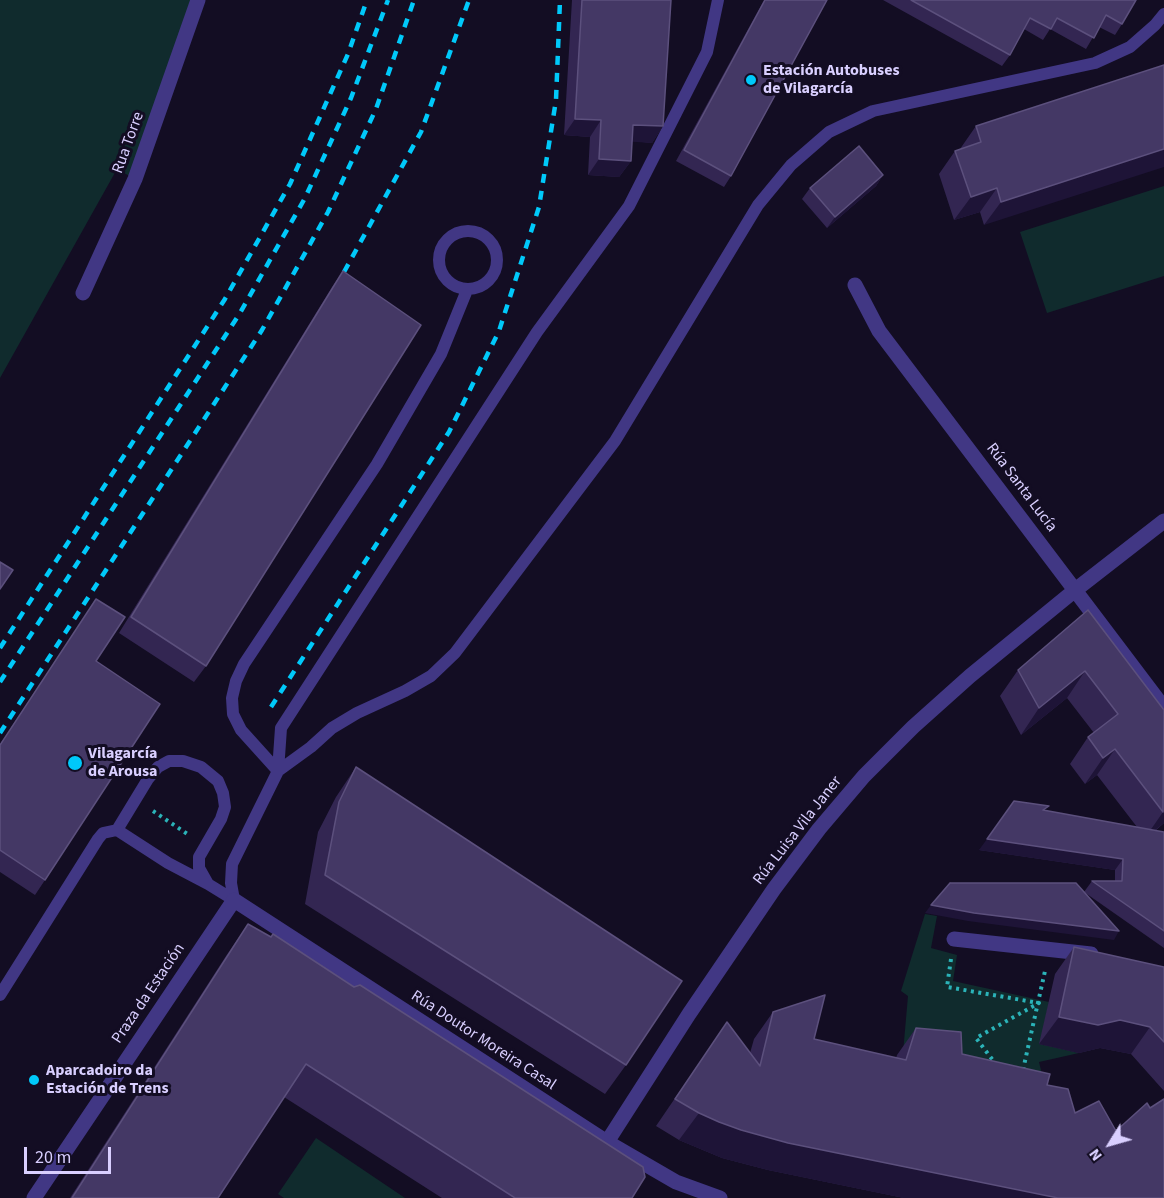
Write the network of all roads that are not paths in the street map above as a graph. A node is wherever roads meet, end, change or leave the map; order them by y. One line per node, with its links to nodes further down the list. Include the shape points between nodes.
1 (198, 0): 6 (street, Rua Torre, via 135,179)
2 (718, 0): 10 (lane, via 707,52 629,206 537,332 281,728)
3 (1164, 14): 10 (lane, via 1130,47 1095,63 873,111 829,132 791,165 758,205 615,441 455,653 431,676 332,728)
4 (855, 285): 8 (street, Rúa Santa Lucía, via 879,331)
5 (467, 290): 5 (lane, via 484,286 490,280 497,254 485,237 466,231 448,238 442,247 439,267 443,276); 10 (lane, via 441,354 383,454 236,681 233,714 241,730)
6 (83, 293)
7 (1164, 521): 8 (street, Rúa Luisa Vila Janer)
8 (1074, 591): 9 (street, Rúa Santa Lucía); 17 (street, Rúa Luisa Vila Janer, via 913,726 819,829 689,1014)
9 (1164, 708)
10 (278, 771): 13 (lane, via 232,864)
11 (117, 830): 12 (lane); 12 (lane, via 158,767 169,761 183,761 201,767 218,781 225,807 199,857 199,868); 16 (lane, via 98,839)
12 (208, 884): 13 (lane)
13 (234, 900): 17 (street, Rúa Doutor Moreira Casal); 18 (street, Praza da Estación)
14 (954, 939): 15 (street)
15 (1107, 955)
16 (0, 995)
17 (607, 1142): 19 (street, Rúa Doutor Moreira Casal, via 676,1182)
18 (34, 1198)
19 (720, 1198)

